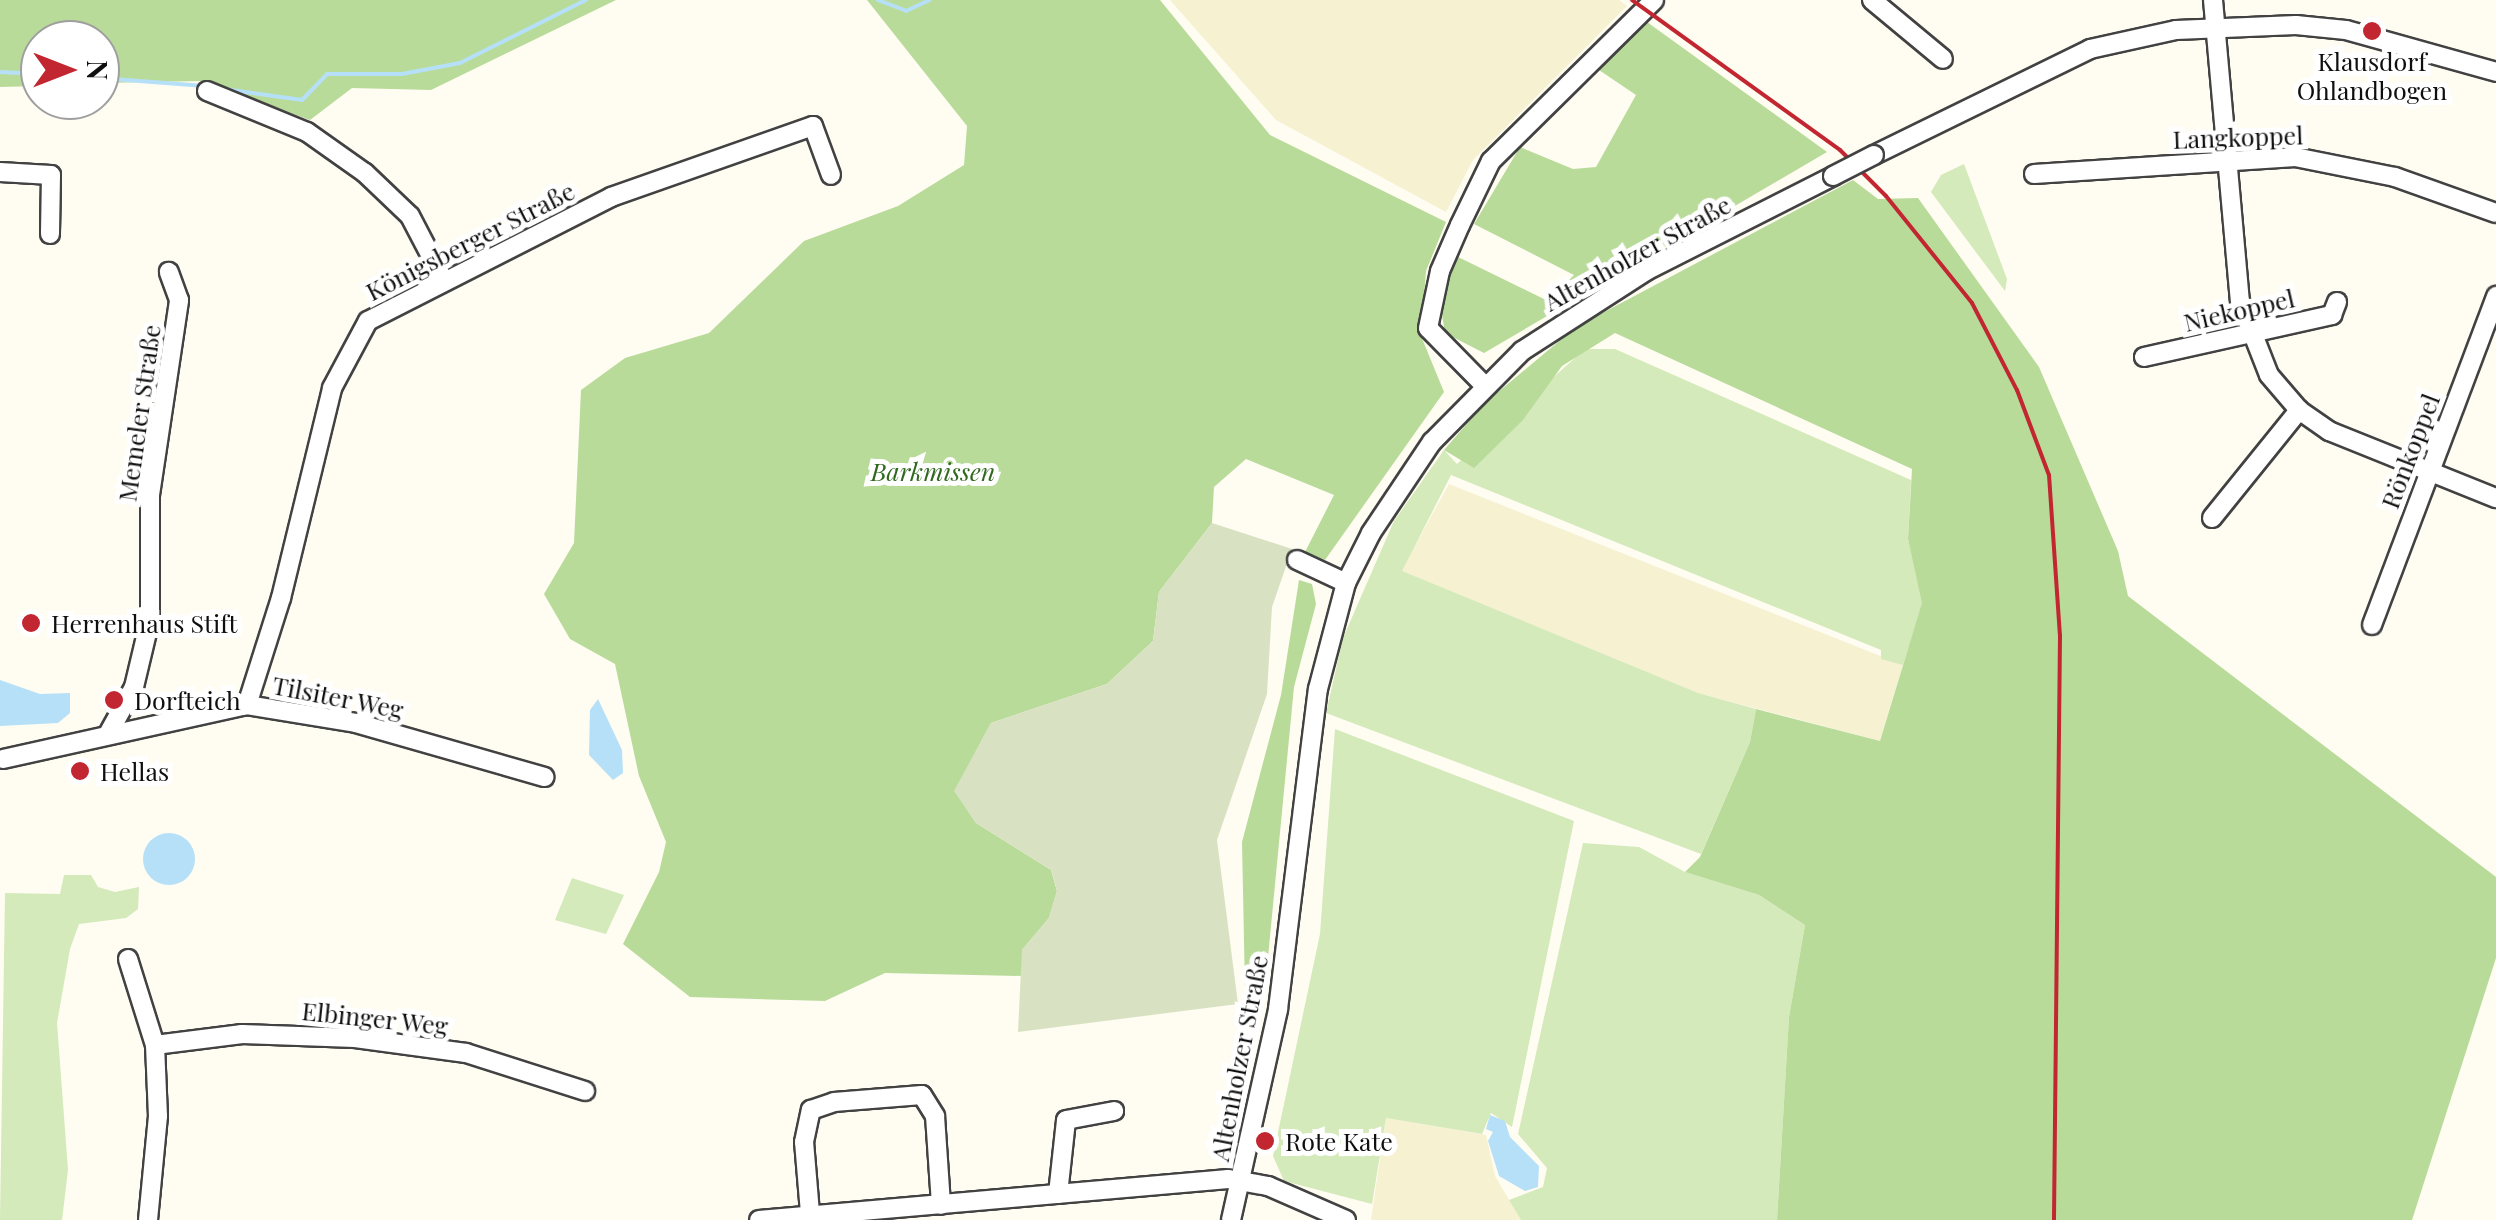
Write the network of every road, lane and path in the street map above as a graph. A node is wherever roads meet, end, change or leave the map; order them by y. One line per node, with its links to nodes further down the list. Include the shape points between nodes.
1 (1654, 0): 20 (street, via 1491,161 1460,225 1440,271 1428,328)
2 (1872, 0): 5 (street)
3 (2213, 0): 4 (street)
4 (2215, 26): 6 (street, Altenholzer Straße, via 2346,30); 8 (street); 20 (street, Altenholzer Straße, bridge, via 2090,49 1578,311)
5 (1944, 60)
6 (2496, 72)
7 (207, 92): 15 (street, via 307,132 365,173 410,216)
8 (2226, 159): 10 (street, Langkoppel); 12 (street, Langkoppel, via 2324,160); 18 (street)
9 (0, 172): 13 (street, via 51,175)
10 (2034, 174)
11 (831, 175): 15 (street, Königsberger Straße, via 813,126 610,198)
12 (2496, 213)
13 (50, 234)
14 (168, 272): 29 (street, Memeler Straße, via 179,300 150,495 150,620 134,687)
15 (443, 279): 28 (street, Königsberger Straße, via 368,320 332,388 281,598)
16 (2496, 296): 22 (street, Rönkoppel)
17 (2337, 302): 18 (street, Niekoppel, via 2332,315)
18 (2248, 335): 19 (street, Niekoppel); 21 (street, via 2269,375)
19 (2144, 357)
20 (1483, 384): 26 (street, Altenholzer Straße, via 1398,490)
21 (2299, 410): 22 (street, via 2329,430); 24 (street)
22 (2429, 471): 23 (street); 27 (street, Rönkoppel)
23 (2496, 498)
24 (2212, 518)
25 (1297, 560): 26 (street)
26 (1346, 583): 36 (street, Altenholzer Straße, via 1318,688 1278,1008)
27 (2372, 625)
28 (247, 705): 29 (street, Tilsiter Weg); 31 (street, Tilsiter Weg, via 356,723)
29 (108, 734): 30 (street, Tilsiter Weg)
30 (1, 762)
31 (544, 777)
32 (128, 958): 33 (street)
33 (155, 1045): 34 (street, Elbinger Weg, via 242,1034 355,1038 466,1053); 40 (street, via 158,1116)
34 (585, 1091)
35 (1114, 1111): 37 (street, via 1066,1120)
36 (1241, 1180): 37 (street); 42 (street, Altenholzer Straße); 43 (street)
37 (1058, 1194): 38 (street)
38 (941, 1205): 39 (street); 39 (street, via 934,1116 922,1095 811,1110 804,1142)
39 (810, 1213): 41 (street)
40 (148, 1220)
41 (759, 1220)
42 (1231, 1220)
43 (1346, 1220)

